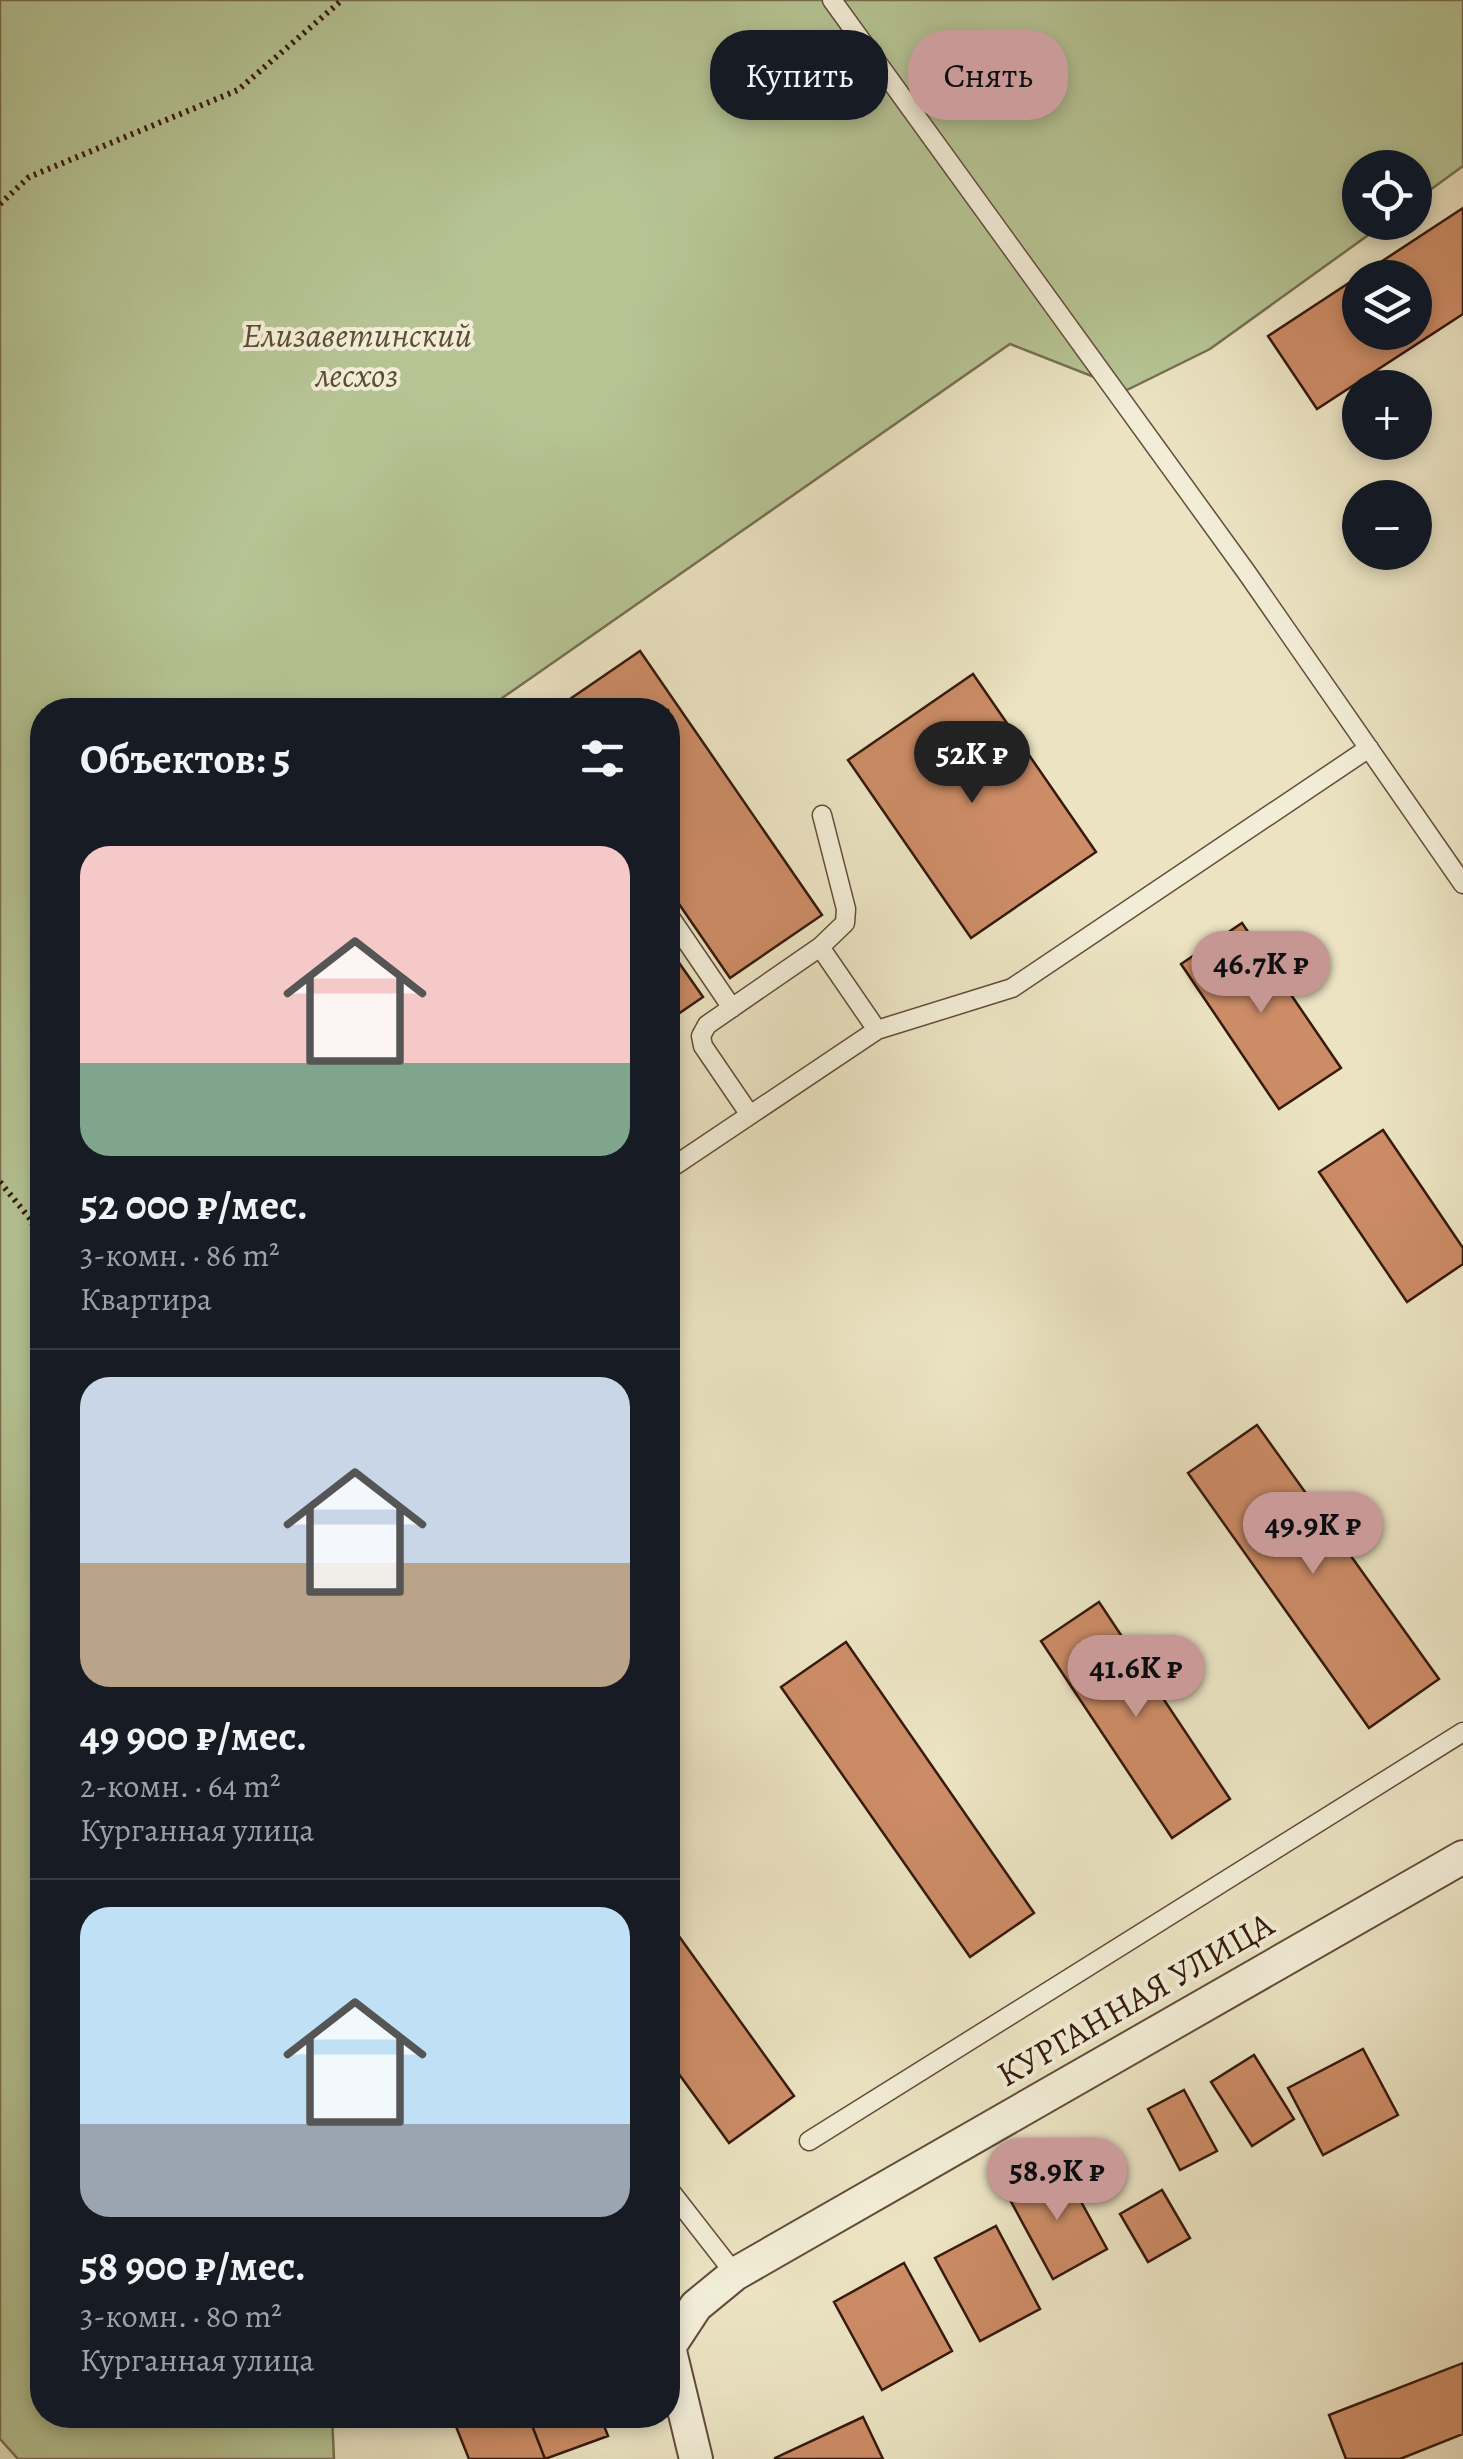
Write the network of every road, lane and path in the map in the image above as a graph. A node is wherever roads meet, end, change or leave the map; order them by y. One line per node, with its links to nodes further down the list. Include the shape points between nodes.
1 (342, 0): 3 (path, via 238,90 30,178)
2 (832, 0): 4 (lane)
3 (0, 204)
4 (1368, 748): 6 (lane); 10 (lane, via 1012,988)
5 (822, 815): 8 (lane, via 846,923)
6 (1463, 884)
7 (680, 932): 9 (lane)
8 (820, 947): 9 (lane); 10 (lane)
9 (732, 1008): 11 (lane, via 701,1036)
10 (878, 1030): 11 (lane)
11 (750, 1115): 12 (lane)
12 (680, 1162)
13 (0, 1182): 14 (path)
14 (30, 1219)
15 (1463, 1732): 17 (lane)
16 (1463, 1857): 19 (street, КУРГАННАЯ УЛИЦА)
17 (809, 2141)
18 (680, 2203): 19 (lane)
19 (735, 2274): 20 (street, КУРГАННАЯ УЛИЦА, via 696,2306)
20 (680, 2331)
21 (680, 2390): 22 (street, КУРГАННАЯ УЛИЦА)
22 (696, 2459)

